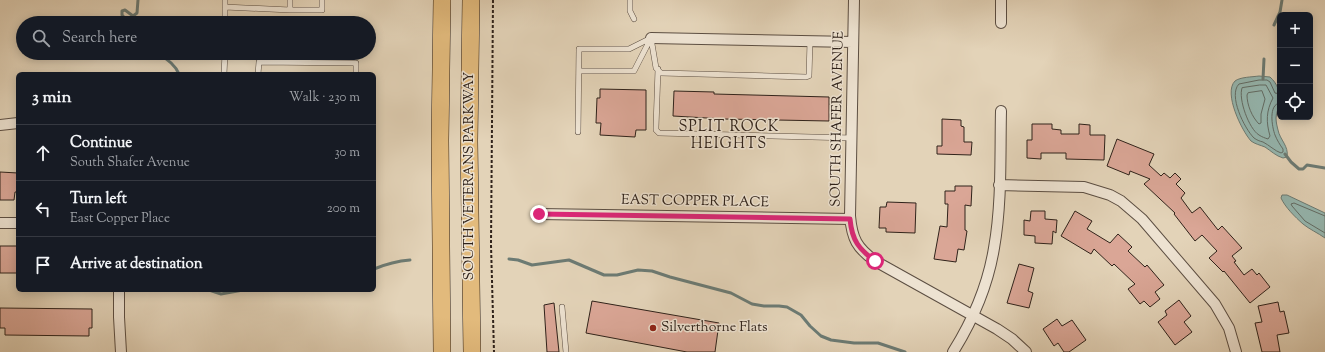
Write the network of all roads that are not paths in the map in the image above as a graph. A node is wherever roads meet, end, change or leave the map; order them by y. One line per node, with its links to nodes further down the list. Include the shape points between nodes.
1 (225, 0): 9 (lane)
2 (290, 0): 10 (lane)
3 (322, 0): 10 (lane, via 322,10)
4 (442, 0): 37 (highway, SOUTH VETERANS PARKWAY)
5 (471, 0): 38 (highway, SOUTH VETERANS PARKWAY, via 469,140)
6 (630, 0): 12 (lane, via 630,11)
7 (854, 0): 16 (street, SOUTH SHAFER AVENUE)
8 (1001, 0): 13 (street)
9 (225, 7): 10 (lane); 11 (lane)
10 (290, 10)
11 (225, 16)
12 (634, 19)
13 (1001, 23)
14 (650, 38): 15 (street); 18 (lane); 19 (lane, via 634,71); 19 (lane, via 629,49 579,49)
15 (810, 41): 16 (street); 18 (lane, via 810,70 809,76 806,77 667,74 661,73)
16 (854, 42): 27 (street, SOUTH SHAFER AVENUE)
17 (225, 60): 20 (lane)
18 (658, 69): 27 (lane, via 656,130 659,133)
19 (579, 71): 26 (lane)
20 (224, 72)
21 (258, 72): 22 (lane, via 259,62 356,63)
22 (356, 72)
23 (1001, 111): 28 (street)
24 (16, 123): 25 (street)
25 (0, 125)
26 (578, 132)
27 (852, 138): 30 (street, SOUTH SHAFER AVENUE)
28 (999, 185): 35 (street, via 994,248 986,282); 42 (street, via 1084,187 1121,201 1142,219 1215,304 1230,328)
29 (539, 214): 30 (street, EAST COPPER PLACE)
30 (850, 219): 35 (street, SOUTH SHAFER AVENUE, via 855,242 866,254)
31 (0, 223): 32 (street)
32 (16, 223)
33 (119, 292): 36 (street)
34 (562, 307): 39 (lane)
35 (973, 316): 40 (street); 41 (street, SOUTH SHAFER AVENUE, via 1012,339)
36 (121, 352)
37 (442, 352)
38 (472, 352)
39 (566, 352)
40 (953, 352)
41 (1026, 352)
42 (1236, 352)

